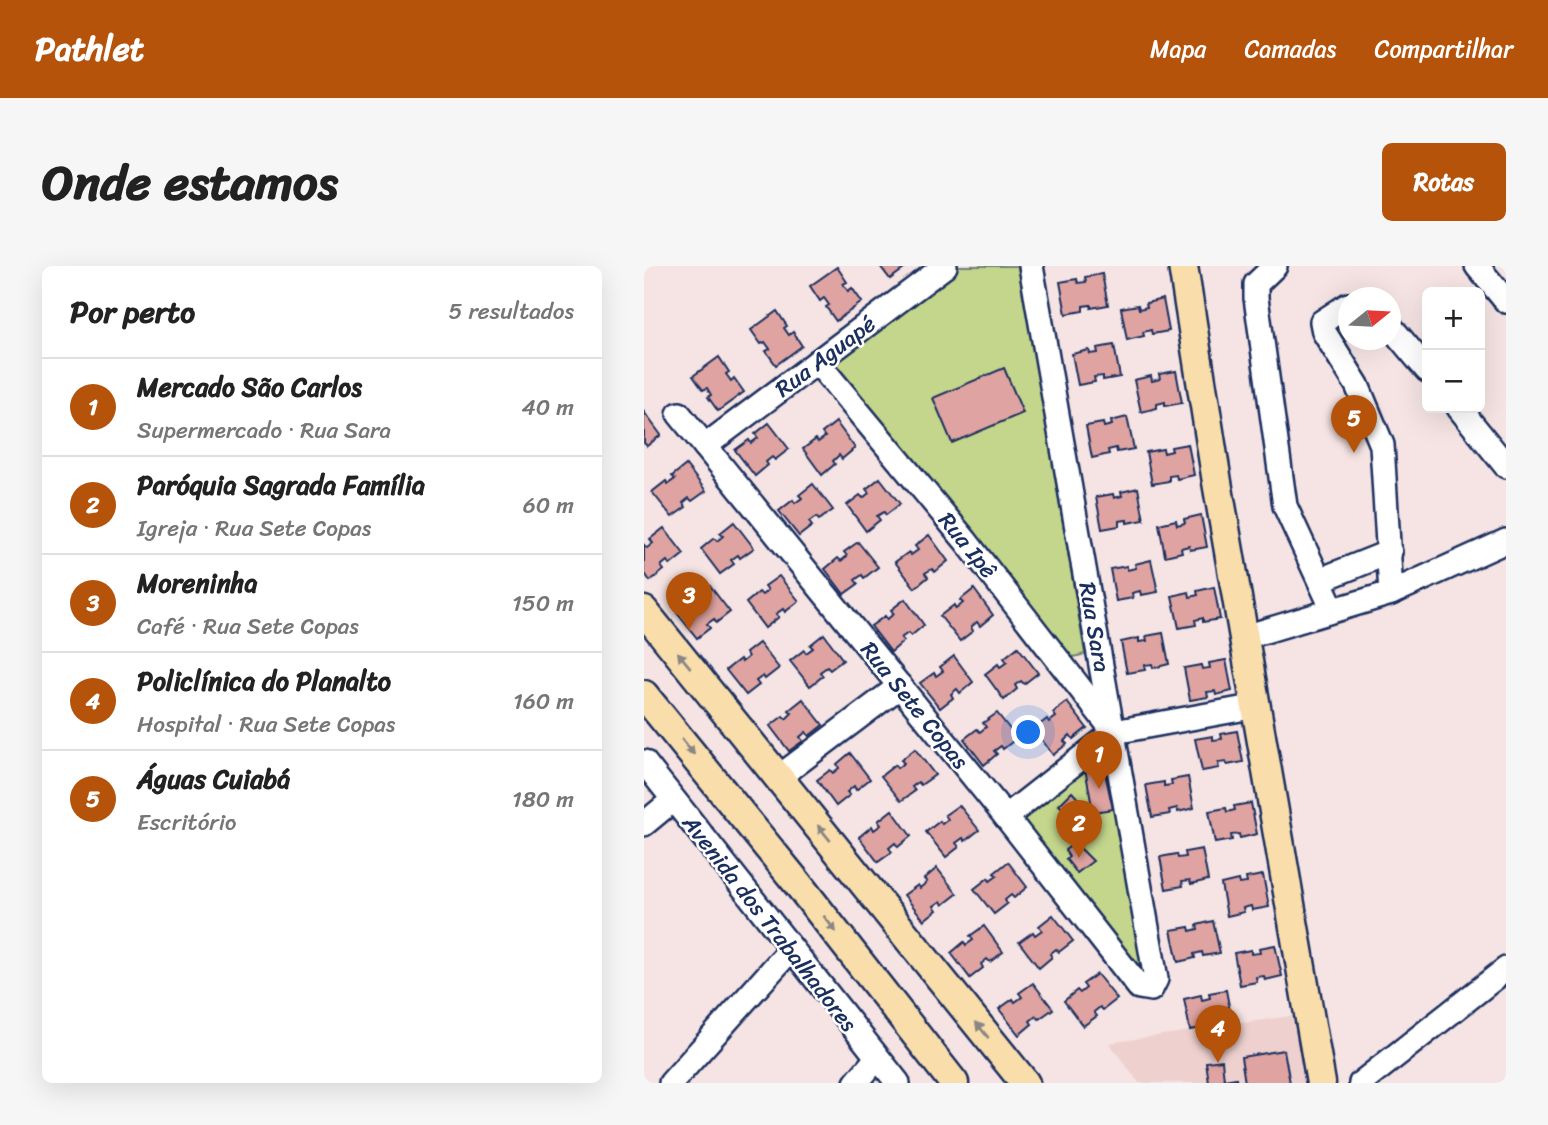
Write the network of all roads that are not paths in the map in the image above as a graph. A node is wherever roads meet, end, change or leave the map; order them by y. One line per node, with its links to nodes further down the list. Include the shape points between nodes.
1 (945, 266): 9 (street, Rua Aguapé)
2 (1031, 266): 25 (street, Rua Sara)
3 (1184, 266): 21 (main road)
4 (1275, 266): 17 (street, via 1256,284 1256,299 1285,506)
5 (1476, 266): 6 (street)
6 (1506, 300)
7 (1338, 311): 16 (street, via 1322,322 1324,332 1357,385 1382,445)
8 (1401, 339): 10 (street)
9 (817, 362): 13 (street, Rua Aguapé); 25 (street, Rua Ipê, via 965,540)
10 (1422, 364)
11 (1463, 413): 14 (street)
12 (679, 414): 13 (street, Rua Sete Copas)
13 (705, 446): 22 (street, Rua Sete Copas)
14 (1506, 466)
15 (1506, 541): 18 (street)
16 (1390, 552): 17 (street); 18 (street)
17 (1320, 580): 19 (street)
18 (1391, 593): 19 (street)
19 (1333, 610): 21 (street)
20 (644, 611): 27 (main road, one-way to 20)
21 (1245, 637): 24 (main road)
22 (900, 686): 27 (street); 29 (street, Rua Sete Copas)
23 (644, 695): 38 (main road, one-way to 38)
24 (1257, 706): 25 (street); 40 (main road)
25 (1114, 732): 29 (street); 33 (street, Rua Sara, via 1156,979)
26 (644, 762): 28 (street, Avenida dos Trabalhadores)
27 (779, 777): 39 (main road, one-way to 27)
28 (673, 800): 30 (street); 31 (street, Avenida dos Trabalhadores)
29 (1006, 817): 33 (street, Rua Sete Copas, via 1139,987)
30 (644, 824)
31 (790, 949): 34 (street, Avenida dos Trabalhadores); 35 (street)
32 (1506, 969): 41 (street)
33 (1153, 988)
34 (877, 1058): 36 (street); 37 (street, Avenida dos Trabalhadores)
35 (671, 1083)
36 (856, 1083)
37 (898, 1083)
38 (954, 1083)
39 (1025, 1083)
40 (1321, 1083)
41 (1361, 1083)

